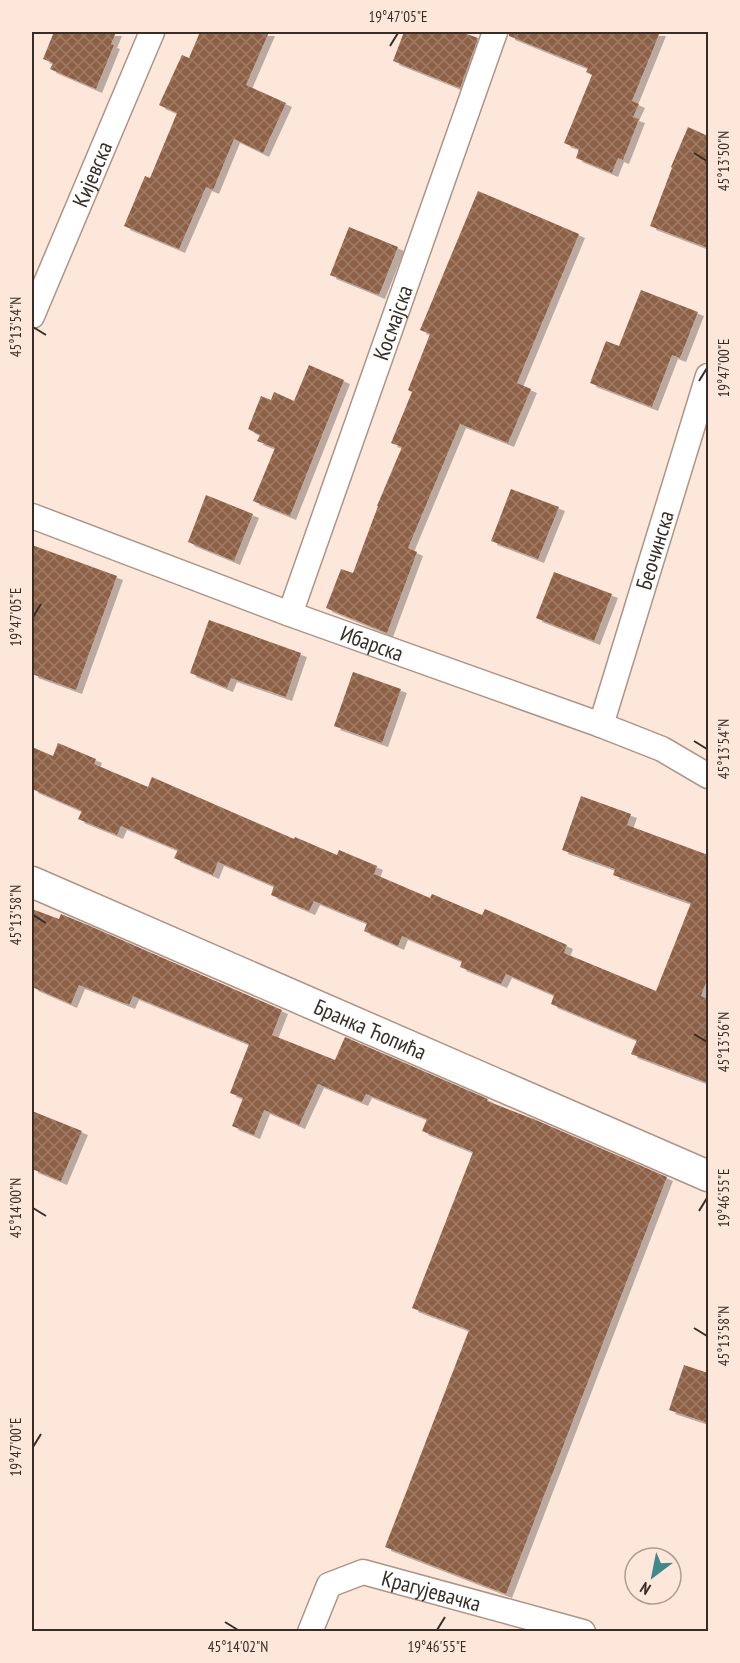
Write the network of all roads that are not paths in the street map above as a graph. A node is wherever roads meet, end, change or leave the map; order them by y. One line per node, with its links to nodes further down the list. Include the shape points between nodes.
1 (152, 32): 3 (street, Кијевска)
2 (495, 32): 6 (street, Космајска)
3 (32, 316)
4 (708, 376): 7 (street, Беочинска)
5 (32, 516): 6 (street, Ибарска)
6 (290, 614): 7 (street, Ибарска)
7 (601, 725): 8 (street, Ибарска, via 662,750)
8 (708, 776)
9 (32, 882): 10 (street, Бранка Ћопића)
10 (708, 1176)
11 (310, 1632): 12 (street, Крагујевачка, via 329,1585 363,1572)
12 (583, 1632)

